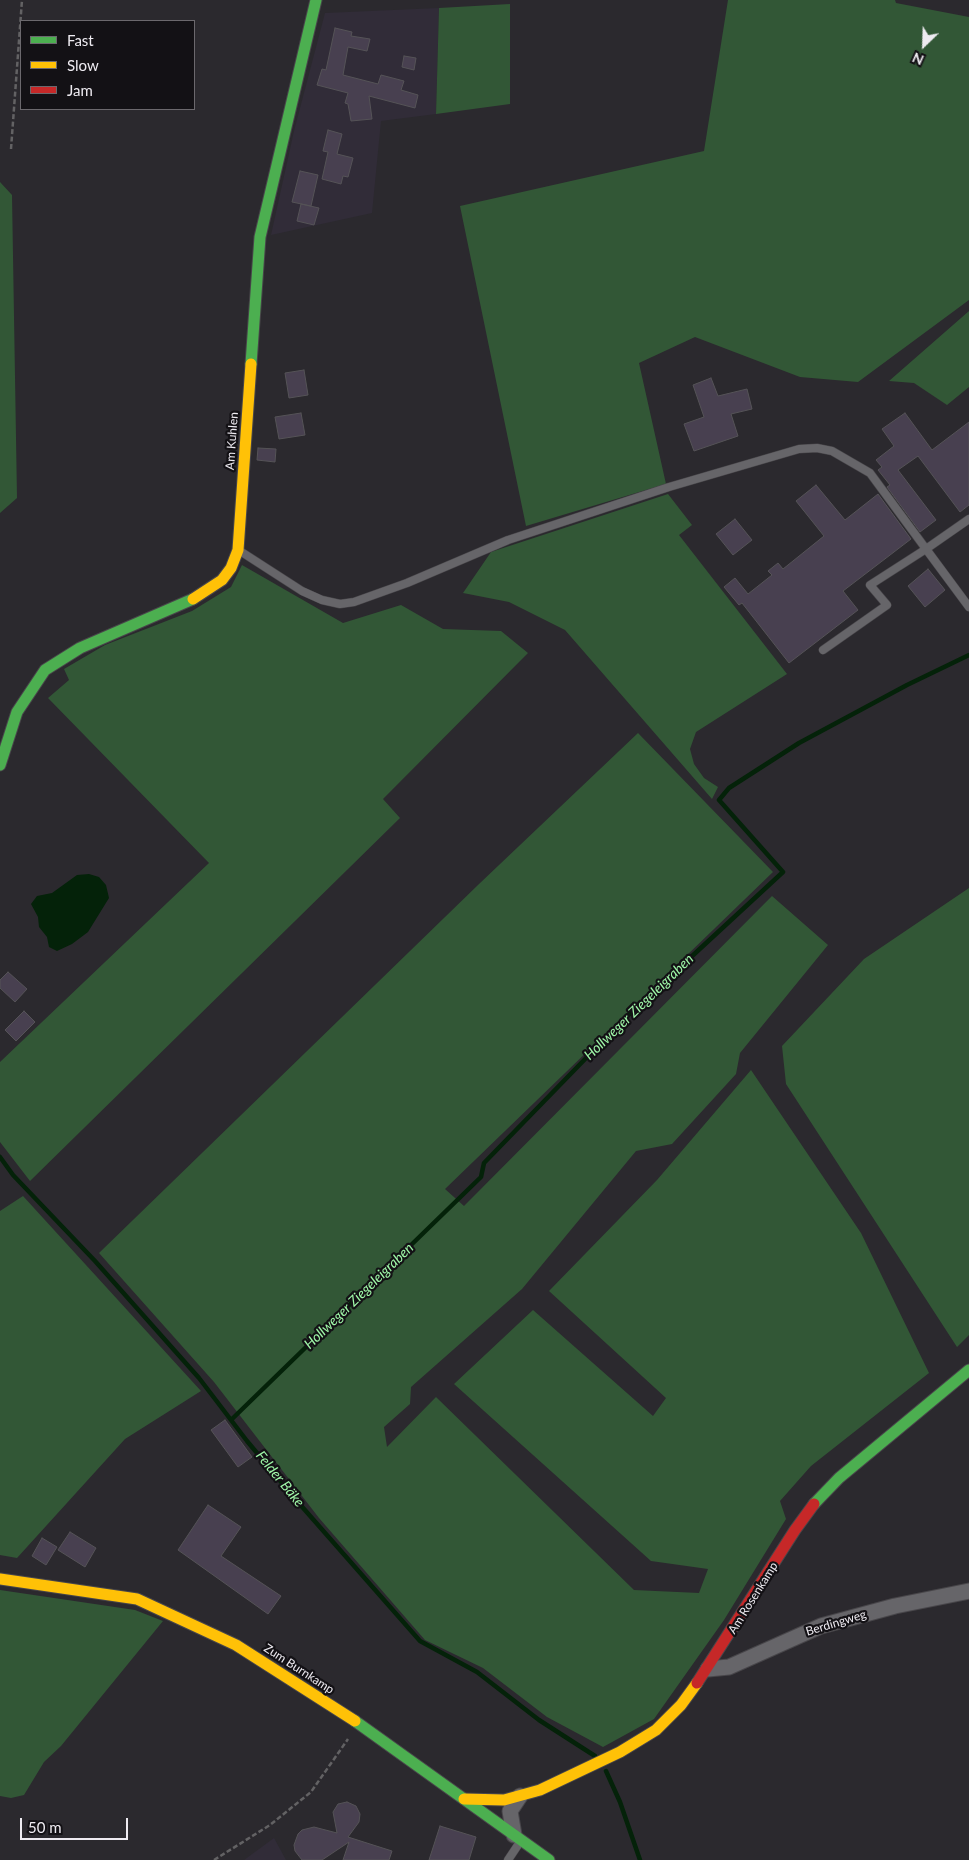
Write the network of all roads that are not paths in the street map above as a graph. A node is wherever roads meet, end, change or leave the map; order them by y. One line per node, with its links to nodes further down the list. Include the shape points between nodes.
1 (316, 0): 4 (street, Am Kuhlen, via 260,237)
2 (969, 519): 3 (lane)
3 (926, 549): 4 (lane, via 870,473 832,451 817,448 799,449 669,487 508,540 354,602 340,604 322,600); 5 (lane); 6 (lane, via 870,585 887,605)
4 (238, 550): 7 (street, Am Kuhlen, via 222,580 202,595 80,648 45,670 17,712)
5 (969, 607)
6 (823, 650)
7 (0, 765)
8 (969, 1370): 11 (street, Am Rosenkamp, via 819,1498)
9 (0, 1579): 13 (street, Zum Burnkamp, via 137,1599 236,1645 354,1721)
10 (969, 1591): 11 (street, Berdingweg, via 821,1626 729,1667)
11 (708, 1669): 12 (street, Am Rosenkamp, via 682,1705 656,1730 591,1767)
12 (520, 1796): 13 (street, Am Rosenkamp, via 504,1800); 14 (street, via 510,1811)
13 (464, 1799): 14 (street, Zum Burnkamp)
14 (518, 1837): 15 (lane); 16 (street, Zum Burnkamp)
15 (508, 1860)
16 (549, 1860)

